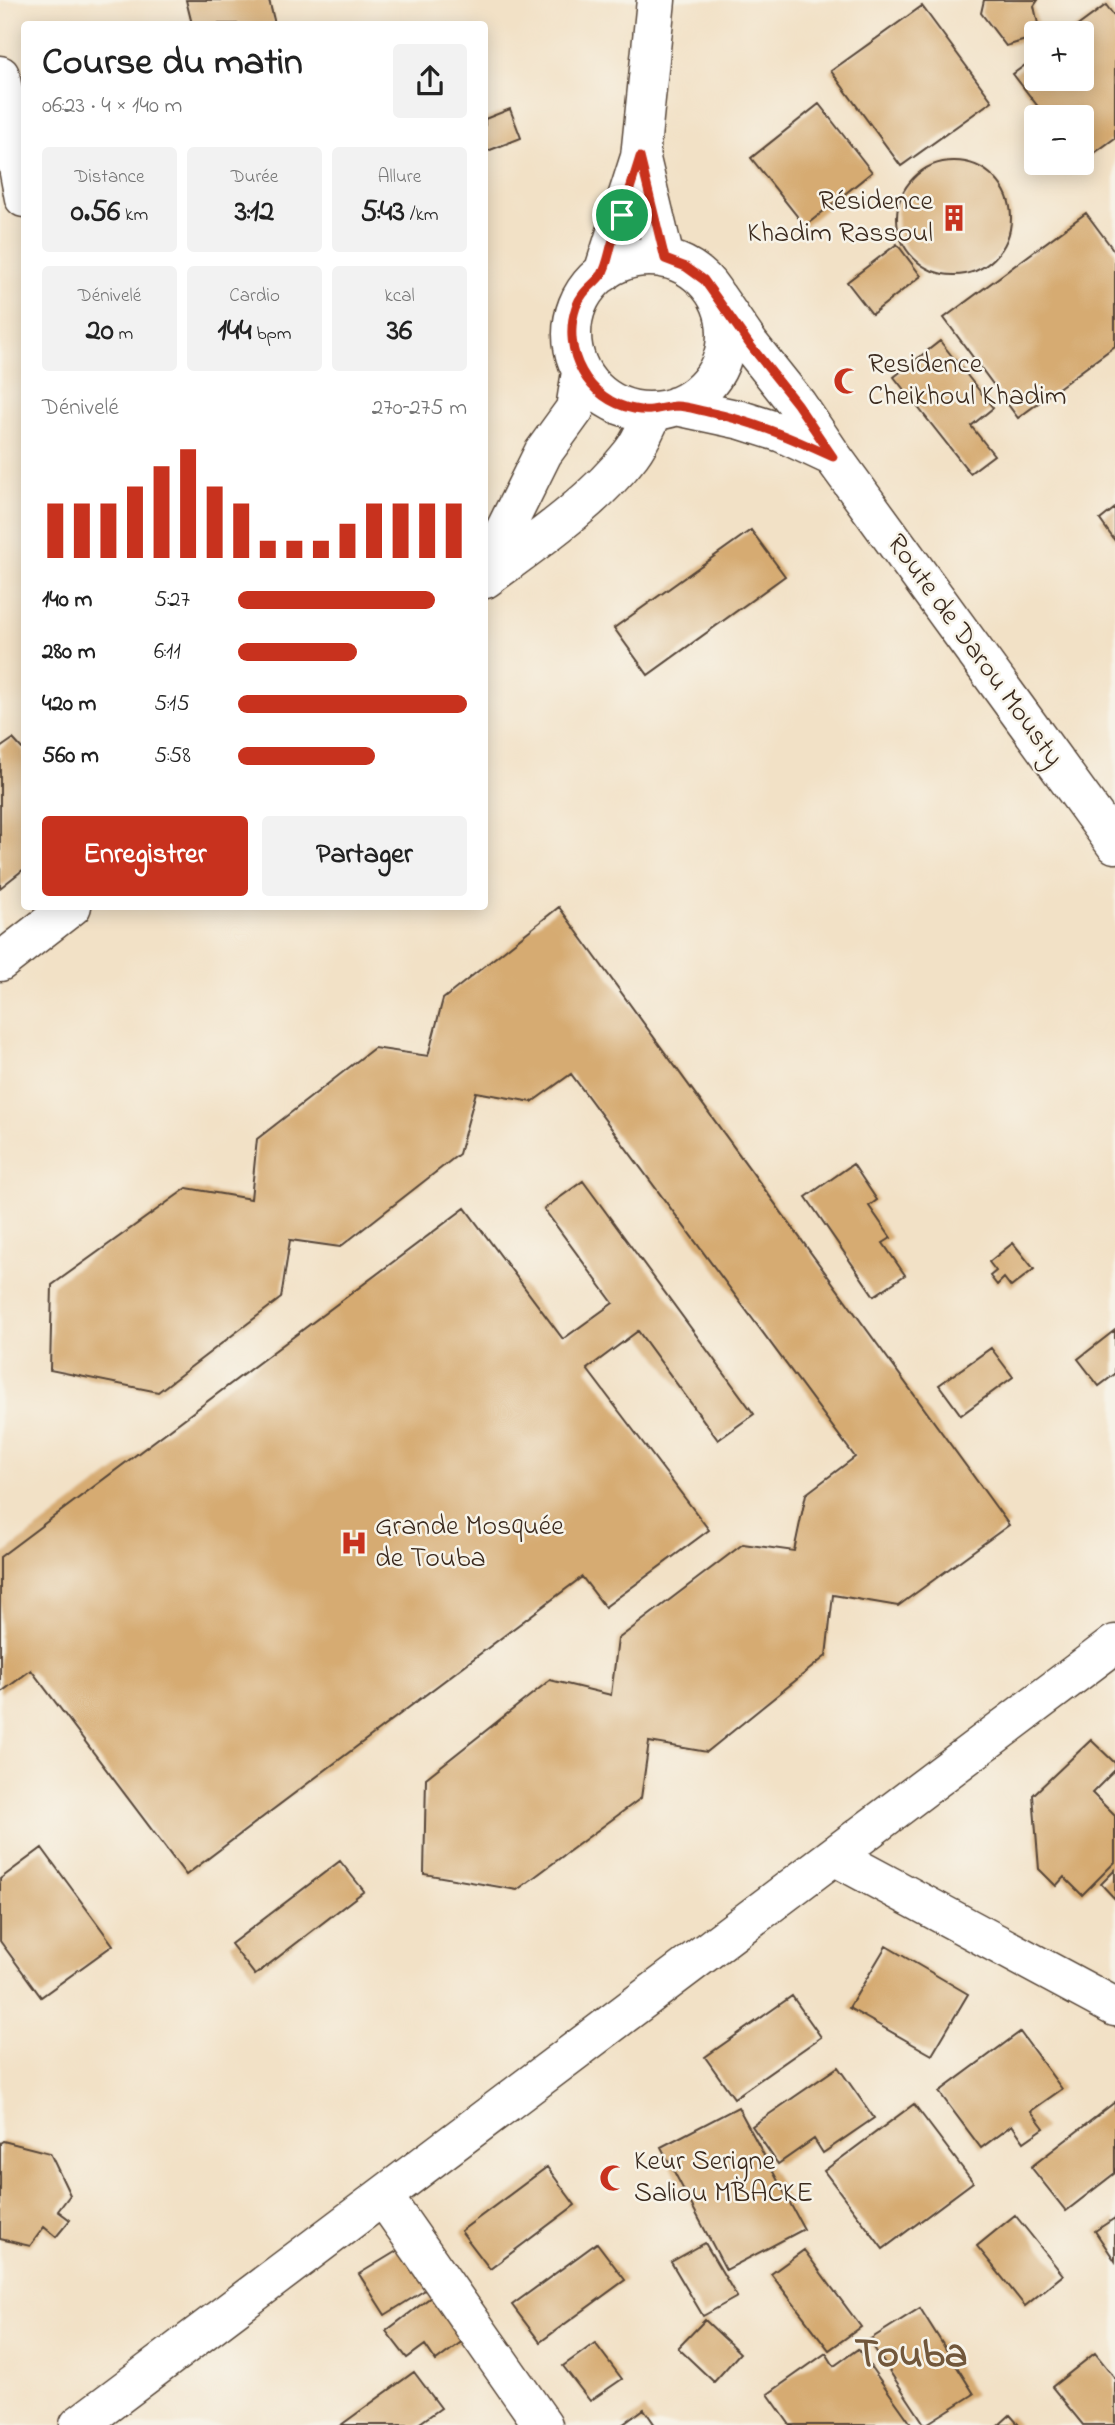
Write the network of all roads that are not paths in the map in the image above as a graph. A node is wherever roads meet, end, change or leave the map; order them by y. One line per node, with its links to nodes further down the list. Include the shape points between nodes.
1 (656, 0): 4 (main road)
2 (0, 75): 3 (main road)
3 (5, 129): 5 (main road)
4 (640, 157): 6 (main road); 7 (main road)
5 (21, 187)
6 (665, 259): 7 (main road, via 643,257); 8 (main road, via 695,273)
7 (603, 273): 9 (main road, via 585,290 576,307 573,351)
8 (717, 297): 10 (main road, via 726,339 722,360 695,396); 11 (main road, Route de Darou Mousty)
9 (581, 372): 10 (main road, via 612,402 633,409); 12 (main road, via 575,409 543,453)
10 (665, 409): 11 (main road, via 741,420); 13 (main road, via 607,483)
11 (833, 457): 14 (main road, Route de Darou Mousty)
12 (488, 564)
13 (488, 577)
14 (1115, 844)
15 (67, 910): 16 (main road)
16 (0, 962)
17 (1115, 1644): 18 (main road)
18 (834, 1856): 19 (main road); 20 (main road)
19 (1115, 2007)
20 (383, 2196): 21 (main road); 22 (main road)
21 (79, 2425)
22 (543, 2425)

